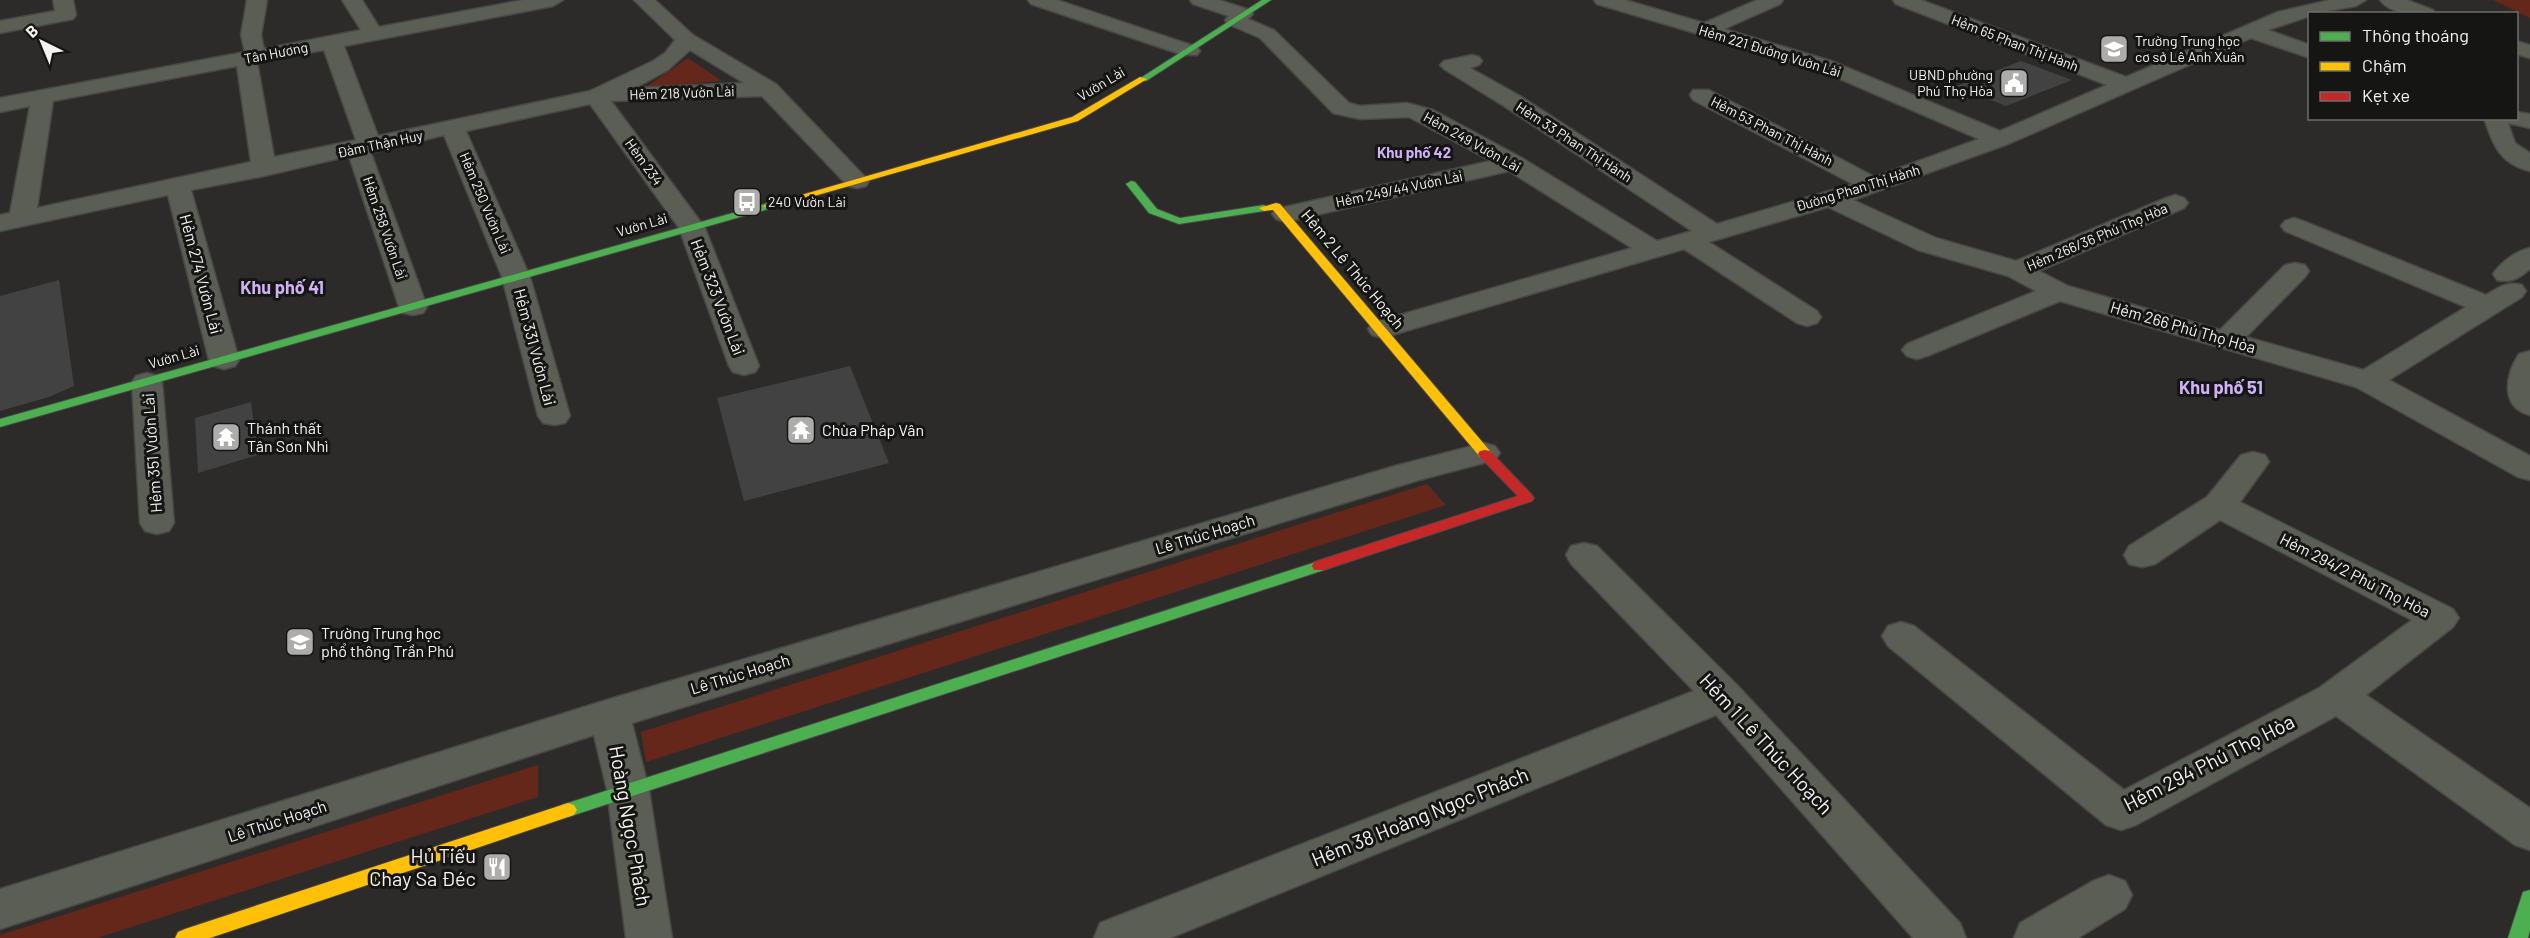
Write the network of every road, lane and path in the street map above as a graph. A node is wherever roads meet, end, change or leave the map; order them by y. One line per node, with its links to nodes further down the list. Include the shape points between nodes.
1 (257, 0): 24 (street)
2 (352, 0): 19 (street)
3 (553, 0): 19 (street, Tân Hương)
4 (644, 0): 20 (street)
5 (1038, 0): 23 (street)
6 (1200, 0): 15 (street, Hẻm 249 Vườn Lài)
7 (1267, 0): 15 (street, Vườn Lài)
8 (1604, 0): 17 (street, Hẻm 221 Đường Vườn Lài)
9 (1773, 0): 17 (street)
10 (1903, 0): 26 (street, Hẻm 65 Phan Thị Hành)
11 (2356, 0): 18 (street, Đường Phan Thị Hành, via 2285,16)
12 (2390, 0): 14 (street)
13 (65, 8): 16 (street)
14 (2421, 12)
15 (1239, 17): 23 (street, Vườn Lài); 38 (street, Hẻm 249 Vườn Lài, via 1267,34 1341,108 1352,114 1409,109)
16 (0, 27)
17 (1704, 31): 34 (street, Hẻm 221 Đường Vườn Lài, via 1824,65)
18 (2251, 31): 22 (street); 26 (street, Đường Phan Thị Hành)
19 (373, 33): 21 (street, Tân Hương)
20 (686, 39): 27 (street, Hẻm 218 Vườn Lài); 29 (street, Đàm Thận Huy, via 674,57)
21 (332, 42): 24 (street, Tân Hương); 35 (street, Hẻm 258 Vườn Lài)
22 (2308, 50)
23 (1190, 51): 41 (street, Vườn Lài, via 1075,119)
24 (251, 57): 30 (street, Tân Hương); 40 (street)
25 (1472, 61): 51 (street, Hẻm 33 Phan Thị Hành, via 1451,65)
26 (2128, 85): 34 (street, Đường Phan Thị Hành)
27 (768, 89): 29 (street, Hẻm 218 Vườn Lài); 41 (street, Hẻm 218 Vườn Lài)
28 (1701, 95): 43 (street, Hẻm 53 Phan Thị Hành)
29 (596, 96): 33 (street, Đàm Thận Huy); 50 (street, Hèm 234)
30 (43, 97): 31 (street, Tân Hương); 48 (street)
31 (0, 105)
32 (2496, 120): 36 (street)
33 (453, 128): 35 (street, Đàm Thận Huy); 57 (street, Hẻm 250 Vườn Lài)
34 (2000, 139): 43 (street, Đường Phan Thị Hành)
35 (364, 147): 40 (street, Đàm Thận Huy); 60 (street, Hẻm 258 Vườn Lài)
36 (2505, 147): 37 (street); 39 (street)
37 (2530, 155)
38 (1514, 163): 47 (street, Hẻm 249/44 Vườn Lài); 53 (street, Hẻm 249 Vườn Lài)
39 (2530, 164)
40 (264, 169): 44 (street, Đàm Thận Huy)
41 (857, 181): 50 (street, Vườn Lài)
42 (1131, 184): 47 (street, Hẻm 2 Lê Thúc Hoạch, via 1153,211 1179,221 1276,206)
43 (1874, 186): 45 (street, Đường Phan Thị Hành)
44 (178, 187): 48 (street, Đàm Thận Huy); 65 (street, Hẻm 274 Vườn Lài)
45 (1829, 198): 51 (street, Đường Phan Thị Hành); 55 (street, Hẻm 266 Phú Thọ Hòa, via 1927,244)
46 (2175, 203): 55 (street, Hẻm 266/36 Phú Thọ Hòa)
47 (1285, 214): 62 (street, Hẻm 2 Lê Thúc Hoạch)
48 (11, 221)
49 (2294, 226): 59 (street)
50 (692, 228): 57 (street, Vườn Lài); 67 (street, Hẻm 323 Vườn Lài)
51 (1712, 232): 52 (street, Đường Phan Thị Hành)
52 (1686, 239): 53 (street, Đường Phan Thị Hành); 61 (street)
53 (1652, 249): 62 (street, Đường Phan Thị Hành)
54 (2530, 256): 59 (street)
55 (2018, 270): 58 (street, Hẻm 266 Phú Thọ Hòa)
56 (2295, 271): 63 (street)
57 (516, 277): 60 (street, Vườn Lài); 71 (street, Hẻm 331 Vườn Lài)
58 (2058, 292): 63 (street, Hẻm 266 Phú Thọ Hòa); 64 (street)
59 (2488, 306): 68 (street)
60 (413, 307): 65 (street, Vườn Lài)
61 (1807, 317)
62 (1382, 329): 74 (street, Hẻm 2 Lê Thúc Hoạch)
63 (2227, 339): 68 (street, Hẻm 266 Phú Thọ Hòa)
64 (1917, 350)
65 (224, 360): 69 (street, Vườn Lài)
66 (2530, 360): 70 (street, via 2523,386)
67 (744, 366)
68 (2367, 381): 75 (street, Hẻm 266 Phú Thọ Hòa)
69 (147, 382): 72 (street, Vườn Lài); 77 (street, Hẻm 351 Vườn Lài)
70 (2530, 406)
71 (554, 417)
72 (0, 423)
73 (2253, 462): 76 (street)
74 (1496, 465): 83 (street, Lê Thúc Hoạch, via 1407,473); 84 (street, via 1527,498)
75 (2530, 470)
76 (2219, 505): 79 (street); 82 (street, Hẻm 294/2 Phú Thọ Hòa, via 2440,618)
77 (157, 523)
78 (1584, 555): 81 (street, Hẻm 1 Lê Thúc Hoạch)
79 (2142, 555)
80 (1901, 636): 82 (street, Hẻm 294 Phú Thọ Hòa, via 2121,812)
81 (1723, 696): 91 (street, Hẻm 38 Hoàng Ngọc Phách); 92 (street, Hẻm 1 Lê Thúc Hoạch)
82 (2337, 696): 85 (street)
83 (609, 714): 84 (street, Hoàng Ngọc Phách); 88 (street, Lê Thúc Hoạch)
84 (628, 790): 89 (street); 90 (street, Hoàng Ngọc Phách)
85 (2530, 832)
86 (2109, 895): 93 (street)
87 (2530, 898): 94 (street)
88 (0, 909)
89 (185, 938)
90 (649, 938)
91 (1117, 938)
92 (1943, 938)
93 (2037, 938)
94 (2518, 938)

